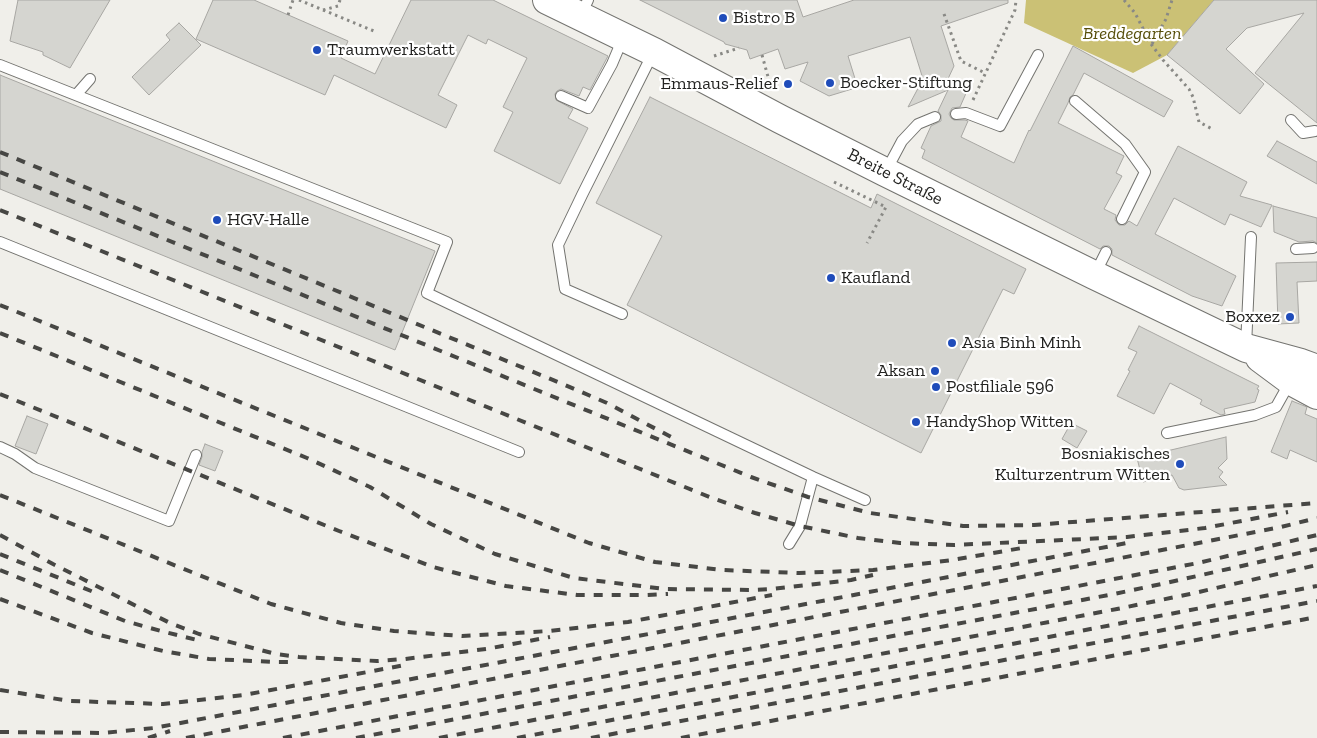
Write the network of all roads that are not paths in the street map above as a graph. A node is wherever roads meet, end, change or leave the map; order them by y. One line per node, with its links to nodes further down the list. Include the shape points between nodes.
1 (547, 0): 2 (street, Breite Straße)
2 (584, 8): 3 (street, Breite Straße)
3 (624, 37): 4 (street, Breite Straße); 9 (lane, via 588,108)
4 (654, 52): 15 (street, Breite Straße); 21 (lane, via 558,245 565,289)
5 (1038, 55): 11 (lane, via 1000,126)
6 (0, 65): 8 (lane)
7 (90, 79): 8 (lane)
8 (76, 95): 29 (lane, via 446,242 427,292)
9 (561, 96)
10 (1075, 101): 16 (lane, via 1125,144 1145,172)
11 (961, 114)
12 (935, 117): 15 (lane, via 918,124 902,141)
13 (1291, 120): 14 (lane, via 1303,133)
14 (1315, 131)
15 (885, 172): 22 (street, Breite Straße, via 1100,263)
16 (1122, 218)
17 (1250, 238): 22 (lane)
18 (0, 242): 27 (lane)
19 (1313, 248): 20 (lane)
20 (1296, 249)
21 (622, 314)
22 (1246, 348): 23 (street, Breite Straße)
23 (1303, 371): 24 (street, Breite Straße); 25 (lane, via 1276,407 1255,415)
24 (1317, 394)
25 (1167, 432)
26 (0, 447): 28 (lane, via 35,468 169,521)
27 (519, 452)
28 (196, 455)
29 (813, 477): 30 (lane); 31 (lane, via 800,526)
30 (865, 500)
31 (789, 544)

